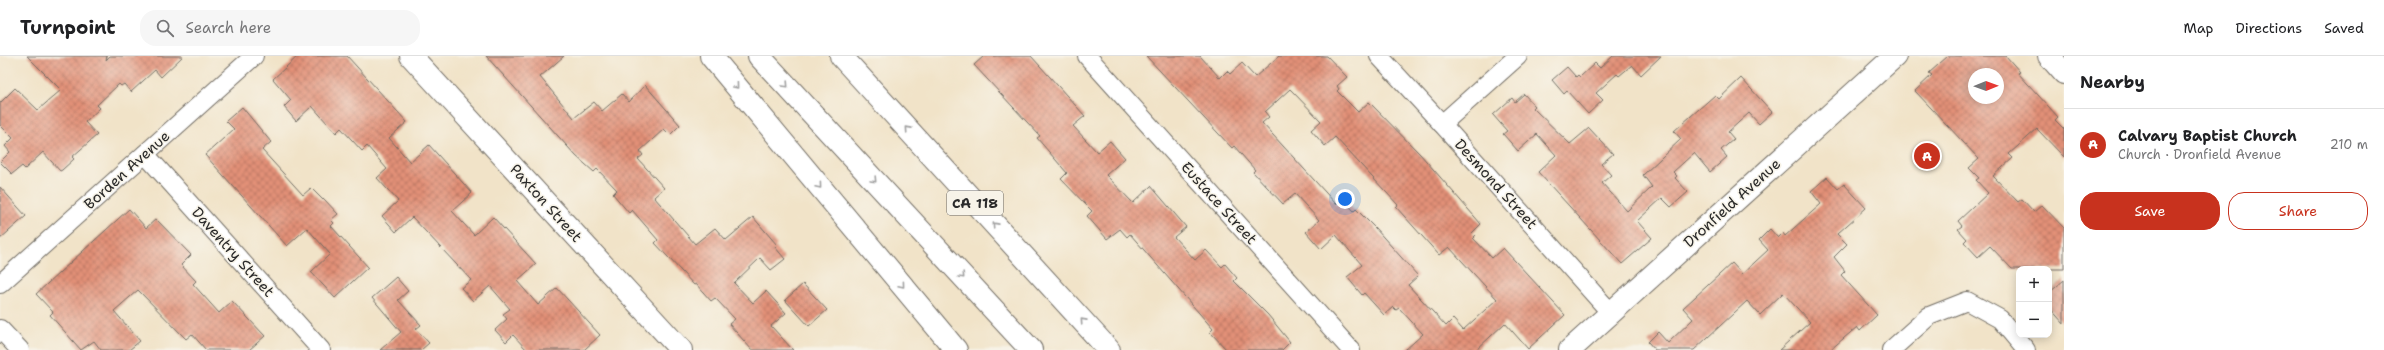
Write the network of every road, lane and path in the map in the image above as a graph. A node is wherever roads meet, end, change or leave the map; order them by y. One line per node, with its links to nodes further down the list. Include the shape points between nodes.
1 (254, 56): 13 (street, Borden Avenue)
2 (411, 56): 19 (main road, Paxton Street)
3 (711, 56): 20 (main road, one-way to 20)
4 (759, 56): 21 (main road, one-way to 21)
5 (841, 56): 22 (main road, CA 118, one-way to 5)
6 (1087, 56): 23 (street, Eustace Street)
7 (1379, 56): 12 (street, Desmond Street)
8 (1518, 56): 12 (street)
9 (1895, 56): 15 (main road, Dronfield Avenue)
10 (2049, 56): 11 (main road)
11 (2064, 73)
12 (1442, 124): 15 (street, Desmond Street)
13 (145, 154): 14 (street, Borden Avenue); 18 (street, Daventry Street)
14 (0, 284)
15 (1611, 313): 24 (main road, Dronfield Avenue)
16 (0, 329): 17 (street)
17 (20, 350)
18 (321, 350)
19 (681, 350)
20 (956, 350)
21 (1031, 350)
22 (1109, 350)
23 (1351, 350)
24 (1570, 350)
25 (1891, 350): 26 (street, via 1929,316 1967,301 2000,319)
26 (2026, 350)

